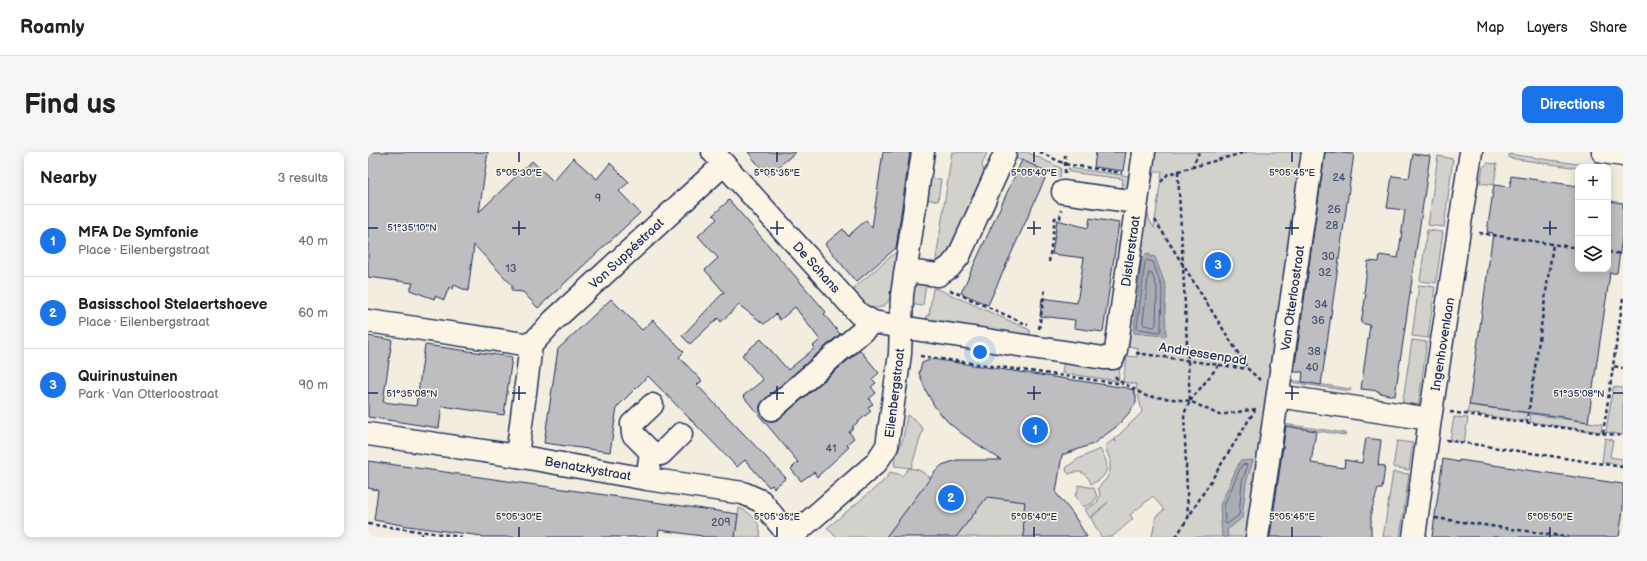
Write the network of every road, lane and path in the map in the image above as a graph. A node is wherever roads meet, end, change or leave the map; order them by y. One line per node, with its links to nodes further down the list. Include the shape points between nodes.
1 (923, 152): 23 (street, Eilenbergstraat)
2 (1040, 152): 14 (path, via 1066,164)
3 (1144, 152): 14 (street, Distlerstraat)
4 (1199, 152): 12 (path)
5 (1246, 152): 12 (path)
6 (1313, 152): 39 (street, Van Otterloostraat)
7 (1471, 152): 17 (street, Ingenhovenlaan)
8 (1603, 152): 10 (street)
9 (1005, 154): 23 (street, via 959,256 950,267 938,275)
10 (1623, 155)
11 (718, 158): 28 (street, De Schans, via 859,314); 30 (street, Von Suppéstraat)
12 (1192, 168): 13 (path)
13 (1178, 172): 14 (path); 22 (path)
14 (1150, 179): 16 (street, Distlerstraat)
15 (1063, 192): 16 (street)
16 (1146, 208): 22 (path); 32 (street, Distlerstraat)
17 (1459, 230): 18 (path); 44 (street, Ingenhovenlaan)
18 (1553, 244): 19 (path); 45 (path)
19 (1575, 248)
20 (1611, 252): 21 (path)
21 (1623, 254)
22 (1183, 267): 33 (path); 37 (path)
23 (906, 270): 29 (street, Eilenbergstraat)
24 (945, 288): 25 (path, via 1039,330)
25 (1045, 288)
26 (1623, 298): 35 (path)
27 (368, 321): 30 (street)
28 (873, 322): 29 (street, De Schans); 42 (street)
29 (901, 327): 31 (street, Eilenbergstraat); 32 (street)
30 (531, 345): 51 (street)
31 (900, 354): 38 (path); 60 (street, Eilenbergstraat, via 887,446 876,462)
32 (1110, 354): 33 (path, Andriessenpad); 38 (path, via 1118,380)
33 (1188, 360): 34 (path, Andriessenpad); 40 (path)
34 (1219, 365): 37 (path, Andriessenpad); 40 (path)
35 (1613, 366): 36 (path); 46 (path)
36 (1623, 368)
37 (1248, 369): 39 (path, Andriessenpad)
38 (1126, 384): 40 (path, via 1146,396)
39 (1278, 396): 43 (path); 44 (street); 62 (street, Van Otterloostraat)
40 (1190, 402): 43 (path, via 1219,415); 55 (path, via 1184,414)
41 (652, 405): 50 (street, via 632,424 633,434)
42 (772, 409)
43 (1255, 409): 55 (path)
44 (1430, 422): 45 (path); 52 (path); 54 (street, Ingenhovenlaan)
45 (1528, 423): 46 (path)
46 (1603, 433): 49 (path)
47 (368, 434): 51 (street, Benatzkystraat)
48 (681, 434): 50 (street, via 661,454)
49 (1623, 436)
50 (651, 452): 53 (street)
51 (517, 456): 53 (street, Benatzkystraat)
52 (1623, 467)
53 (647, 479): 60 (street, Benatzkystraat, via 743,493 761,501)
54 (1417, 516): 63 (street, Ingenhovenlaan); 64 (path)
55 (1188, 517): 61 (path)
56 (368, 524): 57 (path)
57 (422, 531): 58 (path); 59 (path)
58 (421, 537)
59 (462, 537)
60 (791, 537)
61 (1176, 537)
62 (1257, 537)
63 (1414, 537)
64 (1568, 537)

